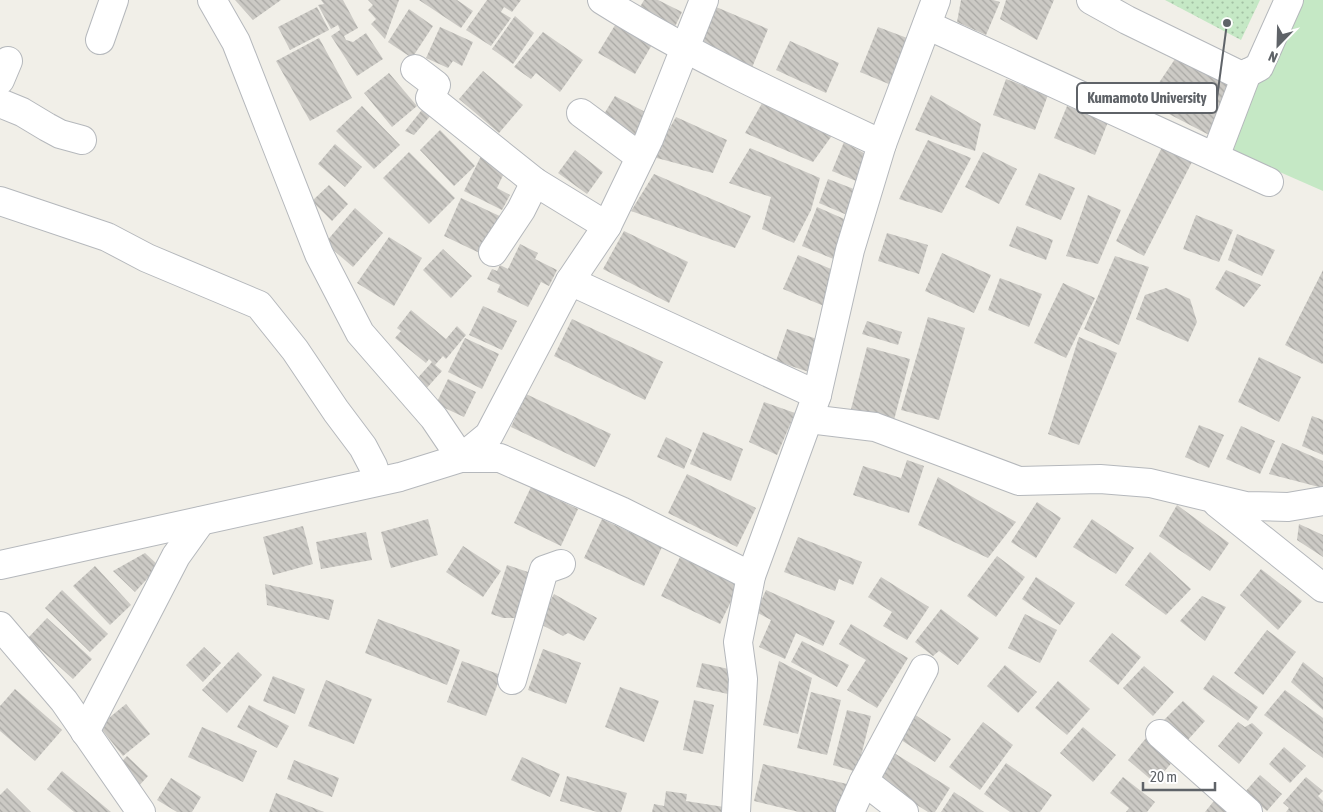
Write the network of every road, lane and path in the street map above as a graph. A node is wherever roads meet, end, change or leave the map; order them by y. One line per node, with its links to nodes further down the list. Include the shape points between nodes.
1 (114, 0): 8 (street)
2 (212, 0): 25 (street, via 236,42 319,254 360,333 434,418)
3 (602, 0): 9 (street)
4 (704, 0): 9 (street)
5 (1091, 0): 11 (street, via 1242,76)
6 (1289, 0): 11 (street, via 1259,67)
7 (931, 12): 15 (street); 17 (street)
8 (100, 40)
9 (683, 49): 15 (street); 16 (street)
10 (415, 69): 18 (street, via 436,85 430,98)
11 (1247, 73): 17 (street)
12 (0, 103): 14 (street, via 60,134)
13 (581, 113): 16 (street)
14 (82, 140)
15 (882, 144): 24 (street, via 850,250)
16 (640, 157): 21 (street)
17 (1215, 157): 19 (street)
18 (535, 182): 21 (street); 22 (street)
19 (1269, 182)
20 (0, 201): 26 (street, via 107,237 147,258 259,306 295,350 363,447)
21 (607, 226): 23 (street)
22 (494, 252)
23 (570, 281): 24 (street); 25 (street, via 489,435)
24 (813, 407): 27 (street, via 1019,481 1100,479 1150,483); 32 (street)
25 (461, 458): 26 (street); 32 (street, via 500,458 622,511)
26 (378, 482): 29 (street)
27 (1211, 498): 28 (street, via 1246,506 1288,507); 33 (street)
28 (1323, 502)
29 (201, 521): 31 (street); 37 (street, via 176,556)
30 (561, 564): 36 (street, via 544,570)
31 (0, 565)
32 (751, 576): 41 (street, via 738,642 743,680)
33 (1323, 588)
34 (0, 626): 37 (street, via 64,701)
35 (924, 669): 39 (street)
36 (512, 680)
37 (85, 732): 40 (street)
38 (1160, 734): 44 (street)
39 (864, 781): 42 (street); 43 (street)
40 (141, 812)
41 (736, 812)
42 (850, 812)
43 (904, 812)
44 (1248, 812)

